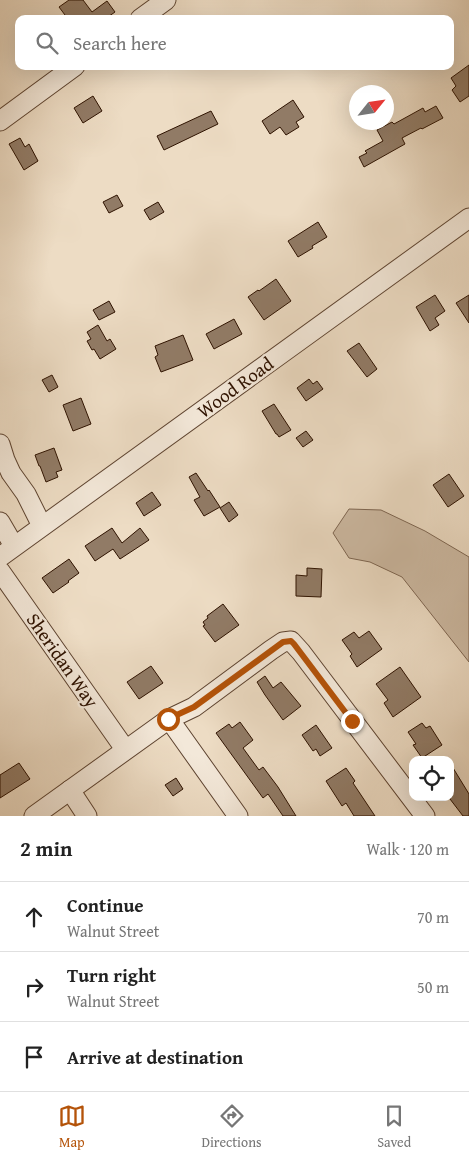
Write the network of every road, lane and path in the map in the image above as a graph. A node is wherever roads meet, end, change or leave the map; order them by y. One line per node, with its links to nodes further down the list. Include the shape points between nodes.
1 (166, 0): 2 (street)
2 (145, 15)
3 (70, 70): 4 (street)
4 (0, 121)
5 (469, 218): 8 (street, Wood Road)
6 (2, 455): 8 (street)
7 (0, 522): 9 (street)
8 (42, 526): 9 (street, Wood Road)
9 (7, 552)
10 (0, 571): 12 (street, Sheridan Way)
11 (168, 719): 12 (street); 16 (street); 17 (street, via 194,707 271,650 291,641)
12 (125, 749): 13 (street)
13 (70, 790): 14 (street); 15 (street)
14 (34, 816)
15 (87, 816)
16 (238, 816)
17 (425, 816)

